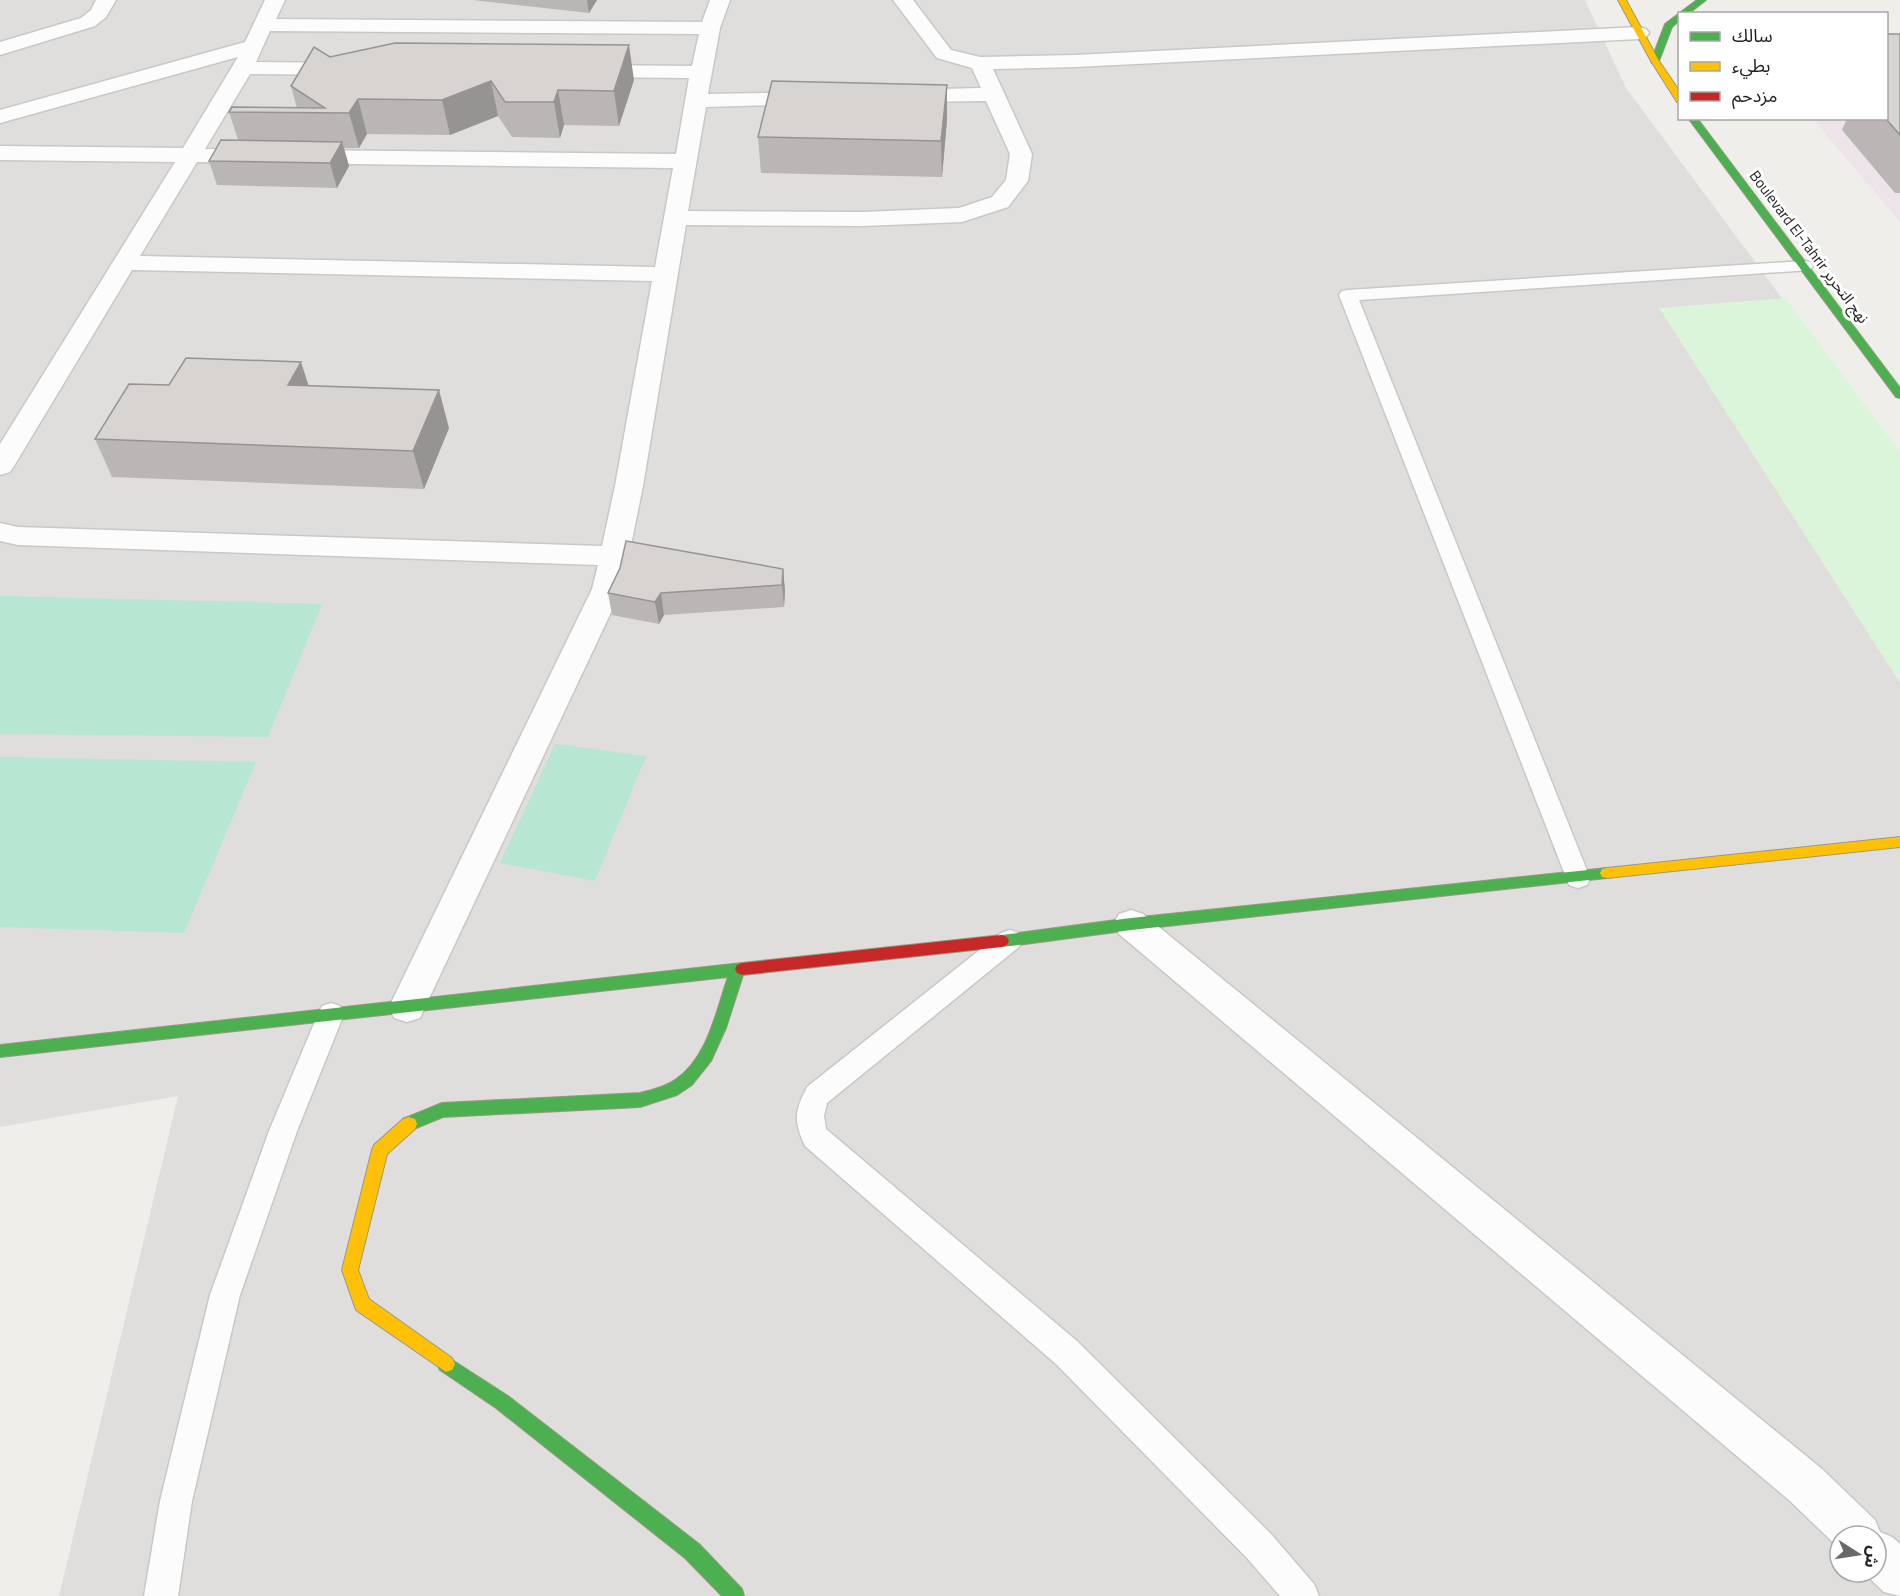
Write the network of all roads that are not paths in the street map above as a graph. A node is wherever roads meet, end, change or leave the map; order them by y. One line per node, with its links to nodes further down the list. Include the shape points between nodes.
1 (106, 0): 14 (street, via 88,22)
2 (275, 0): 12 (street)
3 (720, 0): 10 (street)
4 (903, 0): 16 (street, via 944,54)
5 (1622, 0): 11 (street)
6 (1702, 0): 7 (street)
7 (1684, 12)
8 (428, 17): 10 (street, via 598,18); 12 (street); 13 (street)
9 (1678, 17): 15 (street, via 1668,26)
10 (710, 28): 20 (street)
11 (1640, 33): 15 (street); 16 (street)
12 (259, 35): 17 (street); 26 (street)
13 (414, 48)
14 (0, 49)
15 (1655, 62): 23 (street)
16 (980, 63): 21 (street)
17 (243, 68): 18 (street); 29 (street)
18 (369, 69)
19 (570, 71): 20 (street)
20 (701, 72): 25 (street)
21 (994, 94): 22 (street); 31 (street, via 1021,154 1017,181 1000,202 962,215)
22 (886, 96)
23 (1678, 97)
24 (827, 98): 25 (street)
25 (696, 101): 30 (street)
26 (0, 117)
27 (1694, 120): 33 (street, Boulevard El-Tahrir نهج التحرير)
28 (0, 153): 29 (street)
29 (191, 155): 30 (street); 32 (street)
30 (686, 161): 31 (street)
31 (675, 218): 34 (street)
32 (123, 263): 34 (street); 36 (street)
33 (1804, 266): 35 (street, Boulevard El-Tahrir نهج التحرير); 40 (lane, via 1348,295)
34 (666, 274): 38 (street)
35 (1900, 395)
36 (0, 466)
37 (0, 532): 38 (street, via 18,536)
38 (614, 556): 44 (street, via 607,588)
39 (1900, 842): 40 (street)
40 (1578, 878): 41 (street)
41 (1131, 924): 42 (street); 47 (street, via 1806,1485)
42 (1010, 940): 43 (street); 52 (lane, via 817,1095 808,1124 815,1137 1066,1353 1259,1546)
43 (737, 970): 44 (street); 51 (street, via 701,1064 687,1080 666,1093 640,1100 442,1110 405,1126 380,1150 350,1270 362,1304 502,1402 692,1551)
44 (407, 1007): 45 (street)
45 (331, 1014): 46 (street); 50 (lane, via 283,1131 225,1295 176,1501)
46 (0, 1051)
47 (1847, 1524)
48 (1888, 1564): 49 (street)
49 (1900, 1576)
50 (161, 1596)
51 (735, 1596)
52 (1302, 1596)

